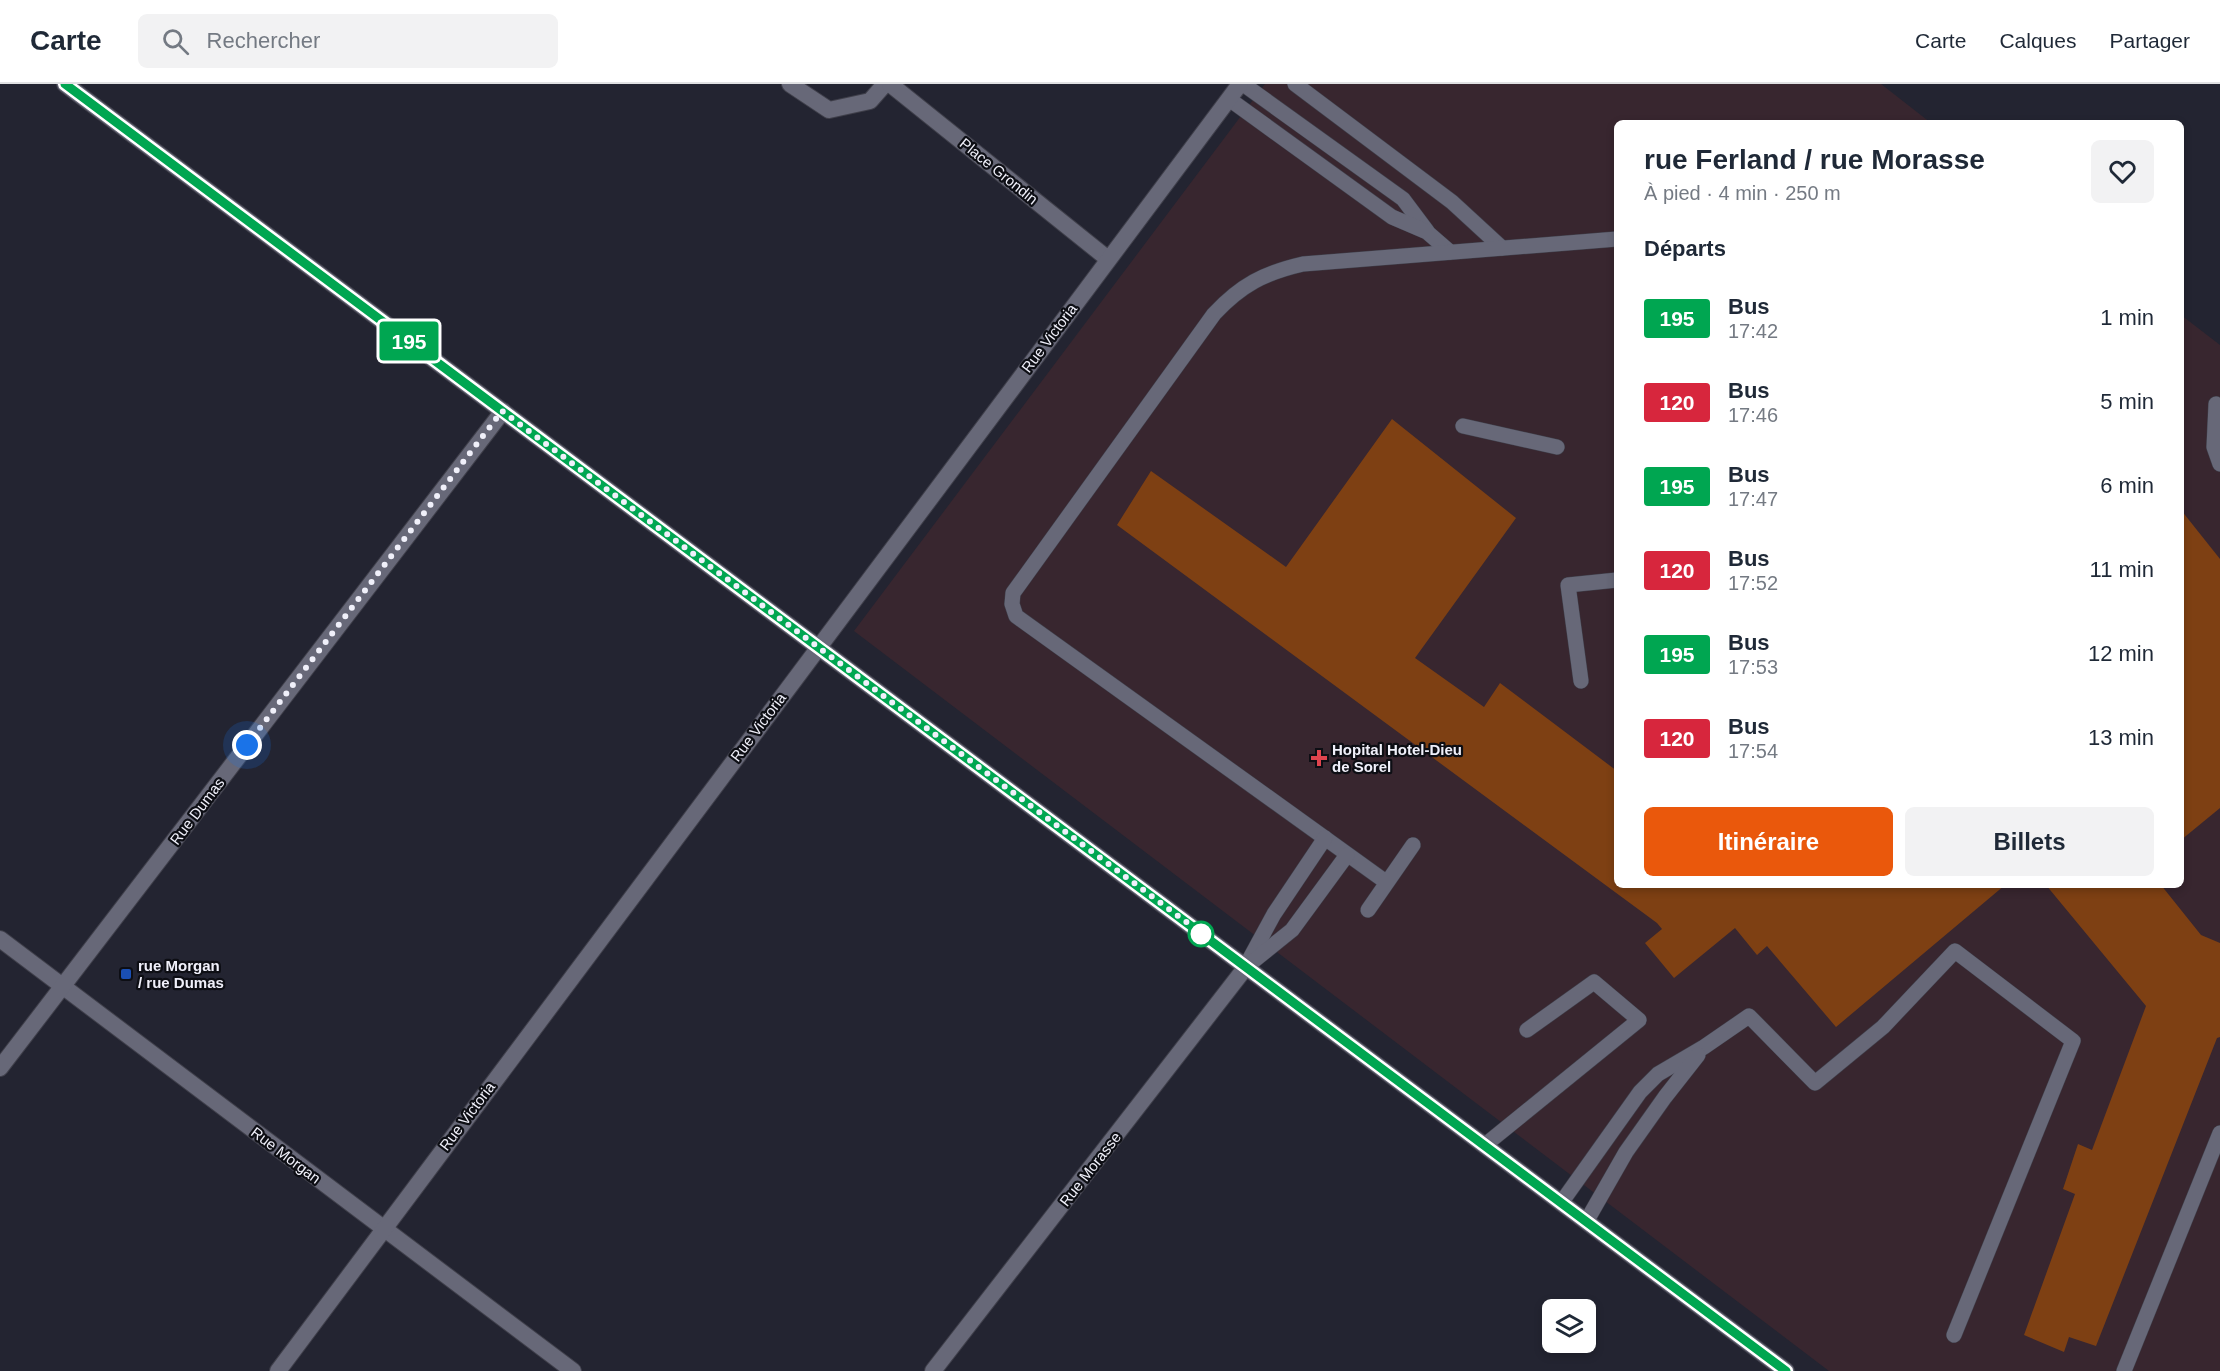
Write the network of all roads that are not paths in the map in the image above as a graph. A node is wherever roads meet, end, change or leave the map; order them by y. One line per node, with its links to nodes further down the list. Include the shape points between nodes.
1 (65, 84): 14 (street)
2 (790, 84): 3 (street, via 829,110 870,101)
3 (885, 84)
4 (890, 84): 12 (street, Place Grondin)
5 (1241, 84): 7 (street, Rue Victoria); 8 (lane, via 1403,200)
6 (1295, 84): 10 (lane, via 1452,202)
7 (1229, 99): 8 (lane, via 1392,217); 12 (street, Rue Victoria)
8 (1427, 232): 11 (lane)
9 (1614, 239): 10 (lane)
10 (1502, 248): 11 (lane)
11 (1450, 252): 21 (lane, via 1303,264 1265,275 1238,291 1214,314 1013,593 1017,616)
12 (1108, 259): 19 (street, Rue Victoria)
13 (2216, 404): 17 (lane, via 2214,447)
14 (502, 411): 19 (street); 28 (street, Rue Dumas)
15 (1463, 426): 16 (lane)
16 (1557, 447)
17 (2220, 464)
18 (1614, 580): 20 (lane, via 1568,585)
19 (818, 647): 27 (street); 36 (street, Rue Victoria)
20 (1581, 681)
21 (1325, 838): 23 (lane); 27 (lane, via 1274,914)
22 (1413, 845): 24 (lane)
23 (1347, 855): 24 (lane); 27 (lane, via 1292,930)
24 (1386, 882): 25 (lane)
25 (1368, 910)
26 (0, 939): 28 (street, Rue Morgan)
27 (1246, 967): 33 (street); 40 (street, Rue Morasse)
28 (63, 987): 31 (street, Rue Dumas); 36 (street, Rue Morgan)
29 (1527, 1030): 33 (lane, via 1594,982 1639,1020)
30 (1704, 1047): 34 (lane, via 1658,1074 1640,1092); 35 (lane, via 1626,1152); 37 (lane, via 1749,1016 1815,1083 1883,1027 1955,951 2073,1041)
31 (0, 1068)
32 (2220, 1133): 42 (lane)
33 (1485, 1146): 34 (street)
34 (1561, 1203): 35 (street)
35 (1586, 1222): 41 (street)
36 (383, 1228): 38 (street, Rue Victoria); 39 (street, Rue Morgan)
37 (1954, 1335)
38 (278, 1371)
39 (573, 1371)
40 (933, 1371)
41 (1786, 1371)
42 (2124, 1371)

